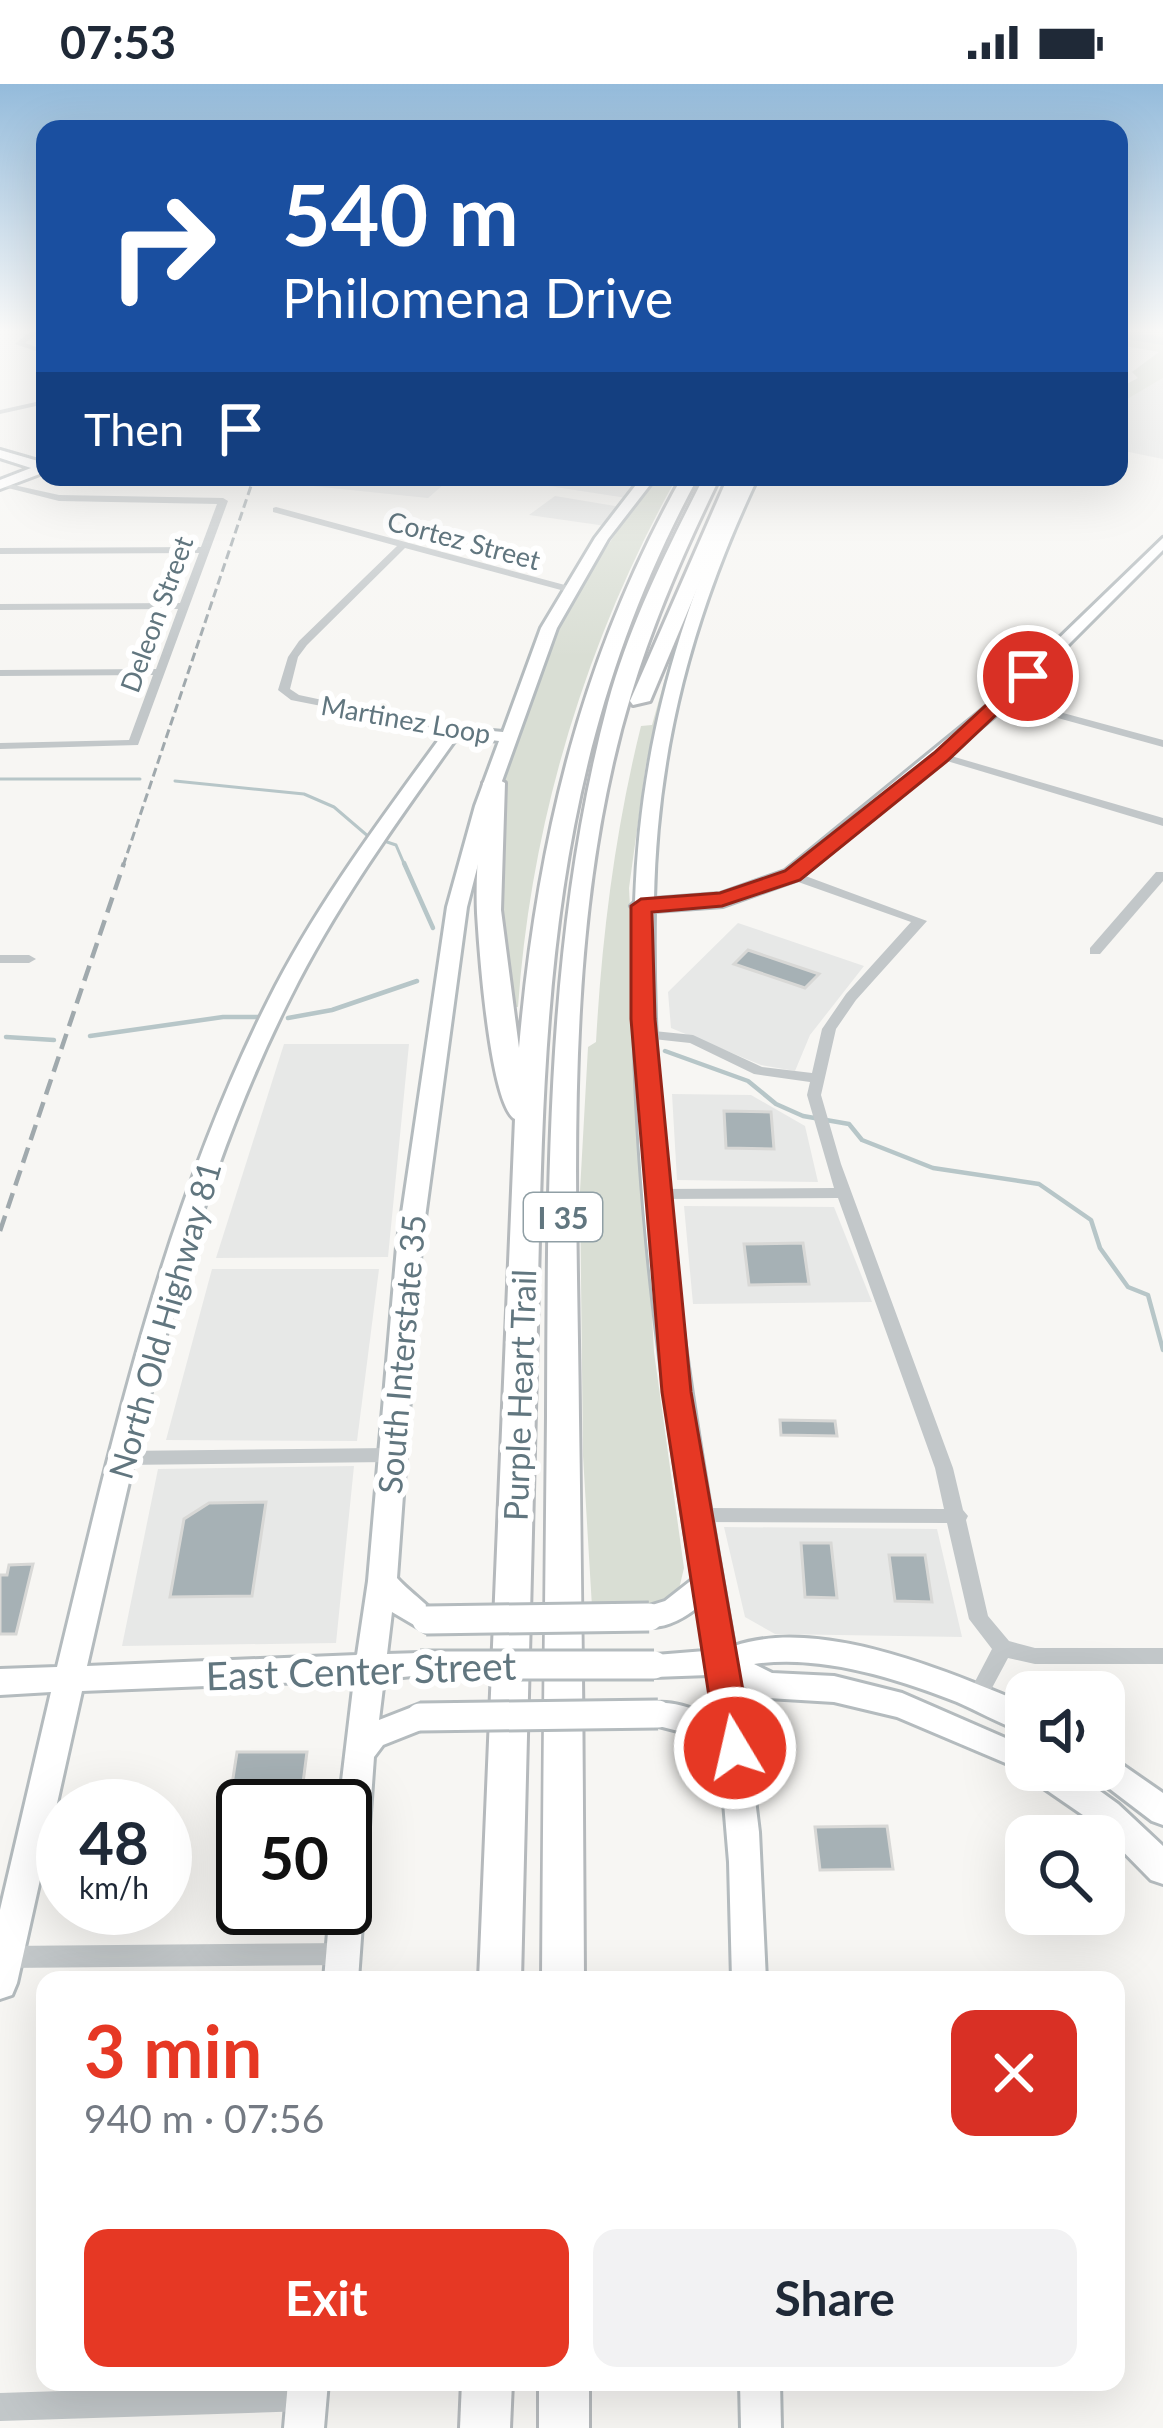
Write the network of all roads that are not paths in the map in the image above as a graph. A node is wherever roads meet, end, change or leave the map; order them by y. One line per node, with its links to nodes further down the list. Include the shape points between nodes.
1 (0, 454): 2 (main road)
2 (36, 465)
3 (36, 471): 4 (main road)
4 (1, 485): 13 (street, Deleon Street, via 58,498 220,500)
5 (642, 486): 15 (main road)
6 (686, 486): 37 (highway, Purple Heart Trail / I 35, via 624,610 573,775 539,968)
7 (708, 486): 30 (highway, Purple Heart Trail / I 35, via 632,661)
8 (732, 486): 30 (highway, via 652,667 601,874)
9 (747, 486): 31 (main road, via 706,572 672,677 650,784)
10 (276, 510): 11 (street, Cortez Street)
11 (403, 545): 15 (street, Cortez Street); 21 (street, Martinez Loop, via 304,643 284,690)
12 (1161, 546): 20 (main road)
13 (205, 550): 14 (street); 16 (street, Deleon Street)
14 (0, 551)
15 (572, 590): 22 (main road)
16 (184, 606): 17 (street); 18 (street, Deleon Street)
17 (0, 607)
18 (159, 672): 19 (street); 24 (street, Deleon Street, via 130,745)
19 (0, 673)
20 (1004, 700): 23 (street); 25 (main road)
21 (454, 731): 22 (main road, Martinez Loop); 41 (main road, North Old Highway 81, via 339,893 262,1036 186,1223)
22 (508, 737): 26 (main road, South Interstate 35)
23 (1163, 744)
24 (0, 746)
25 (940, 757): 27 (street); 29 (main road)
26 (494, 783): 37 (highway, via 489,910 509,1078); 40 (main road, South Interstate 35, via 465,870 433,1050)
27 (1163, 822)
28 (1161, 874): 32 (street)
29 (792, 875): 31 (main road, via 722,900); 36 (street, via 920,921 836,1019)
30 (579, 906): 64 (highway, Purple Heart Trail / I 35, via 563,1184)
31 (641, 906): 35 (main road)
32 (1095, 951)
33 (0, 959): 34 (street)
34 (29, 959)
35 (644, 1034): 36 (street, via 693,1039 759,1071); 38 (main road)
36 (815, 1078): 39 (street, via 819,1118)
37 (527, 1144): 63 (highway, Purple Heart Trail / I 35)
38 (657, 1193): 39 (street); 42 (main road)
39 (845, 1193): 43 (street)
40 (390, 1455): 41 (street); 44 (main road, South Interstate 35)
41 (122, 1458): 50 (main road, North Old Highway 81)
42 (696, 1514): 43 (street); 45 (main road)
43 (958, 1516): 46 (street, via 980,1619)
44 (382, 1581): 45 (main road, bridge, via 426,1620 649,1618); 49 (main road, South Interstate 35)
45 (708, 1583): 48 (main road)
46 (1004, 1648): 47 (street, via 1035,1656); 52 (street)
47 (1163, 1656)
48 (722, 1661): 49 (main road, East Center Street, bridge); 52 (main road, East Center Street, via 764,1649 831,1657); 54 (main road); 55 (main road, via 768,1685 834,1689 902,1706)
49 (371, 1666): 50 (main road, East Center Street); 56 (main road, South Interstate 35)
50 (68, 1681): 51 (main road, East Center Street); 62 (main road, North Old Highway 81)
51 (0, 1682)
52 (978, 1695): 53 (main road, East Center Street)
53 (1005, 1709)
54 (735, 1748): 56 (main road, bridge, via 693,1722 658,1714 420,1717 372,1736); 65 (main road)
55 (1005, 1752)
56 (359, 1754): 61 (main road, South Interstate 35)
57 (1125, 1782): 59 (main road)
58 (1070, 1791): 60 (main road)
59 (1163, 1811)
60 (1163, 1869)
61 (342, 1967): 62 (street)
62 (3, 1970)
63 (500, 1971)
64 (563, 1971)
65 (748, 1971)
66 (487, 2391): 71 (highway)
67 (564, 2391): 72 (highway)
68 (760, 2391): 73 (main road)
69 (307, 2402): 70 (street)
70 (0, 2407)
71 (485, 2428)
72 (564, 2428)
73 (761, 2428)

